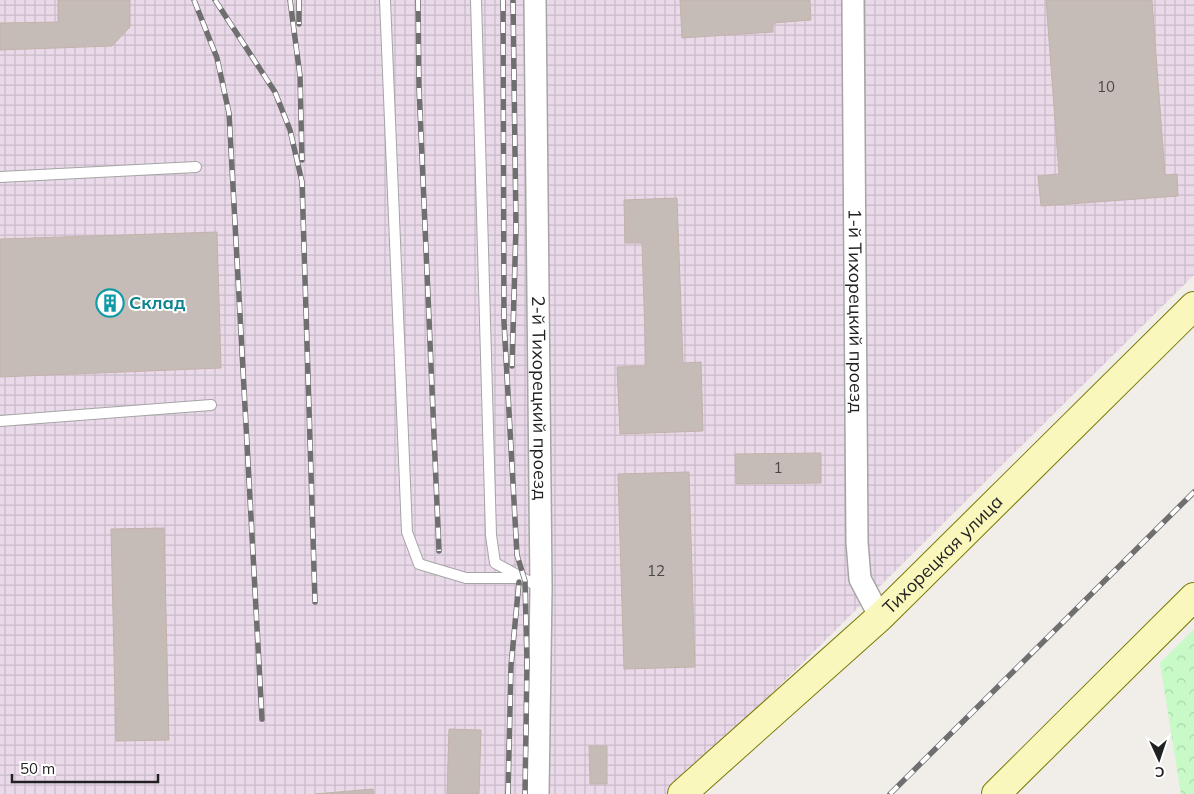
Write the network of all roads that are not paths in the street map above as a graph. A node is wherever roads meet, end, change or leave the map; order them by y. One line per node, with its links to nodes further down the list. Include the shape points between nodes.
1 (385, 0): 10 (lane, via 407,532 419,564 466,578)
2 (476, 0): 10 (lane, via 491,535 495,564)
3 (535, 0): 11 (street, 2-й Тихорецкий проезд)
4 (853, 0): 13 (street, 1-й Тихорецкий проезд, via 856,542 860,579)
5 (196, 167): 6 (lane)
6 (0, 177)
7 (1194, 306): 13 (street, Тихорецкая улица)
8 (211, 406): 9 (lane)
9 (0, 421)
10 (520, 578): 11 (lane)
11 (540, 588): 14 (street, 2-й Тихорецкий проезд)
12 (1194, 597): 16 (street)
13 (880, 617): 15 (street, Тихорецкая улица)
14 (538, 794)
15 (682, 794)
16 (996, 794)

